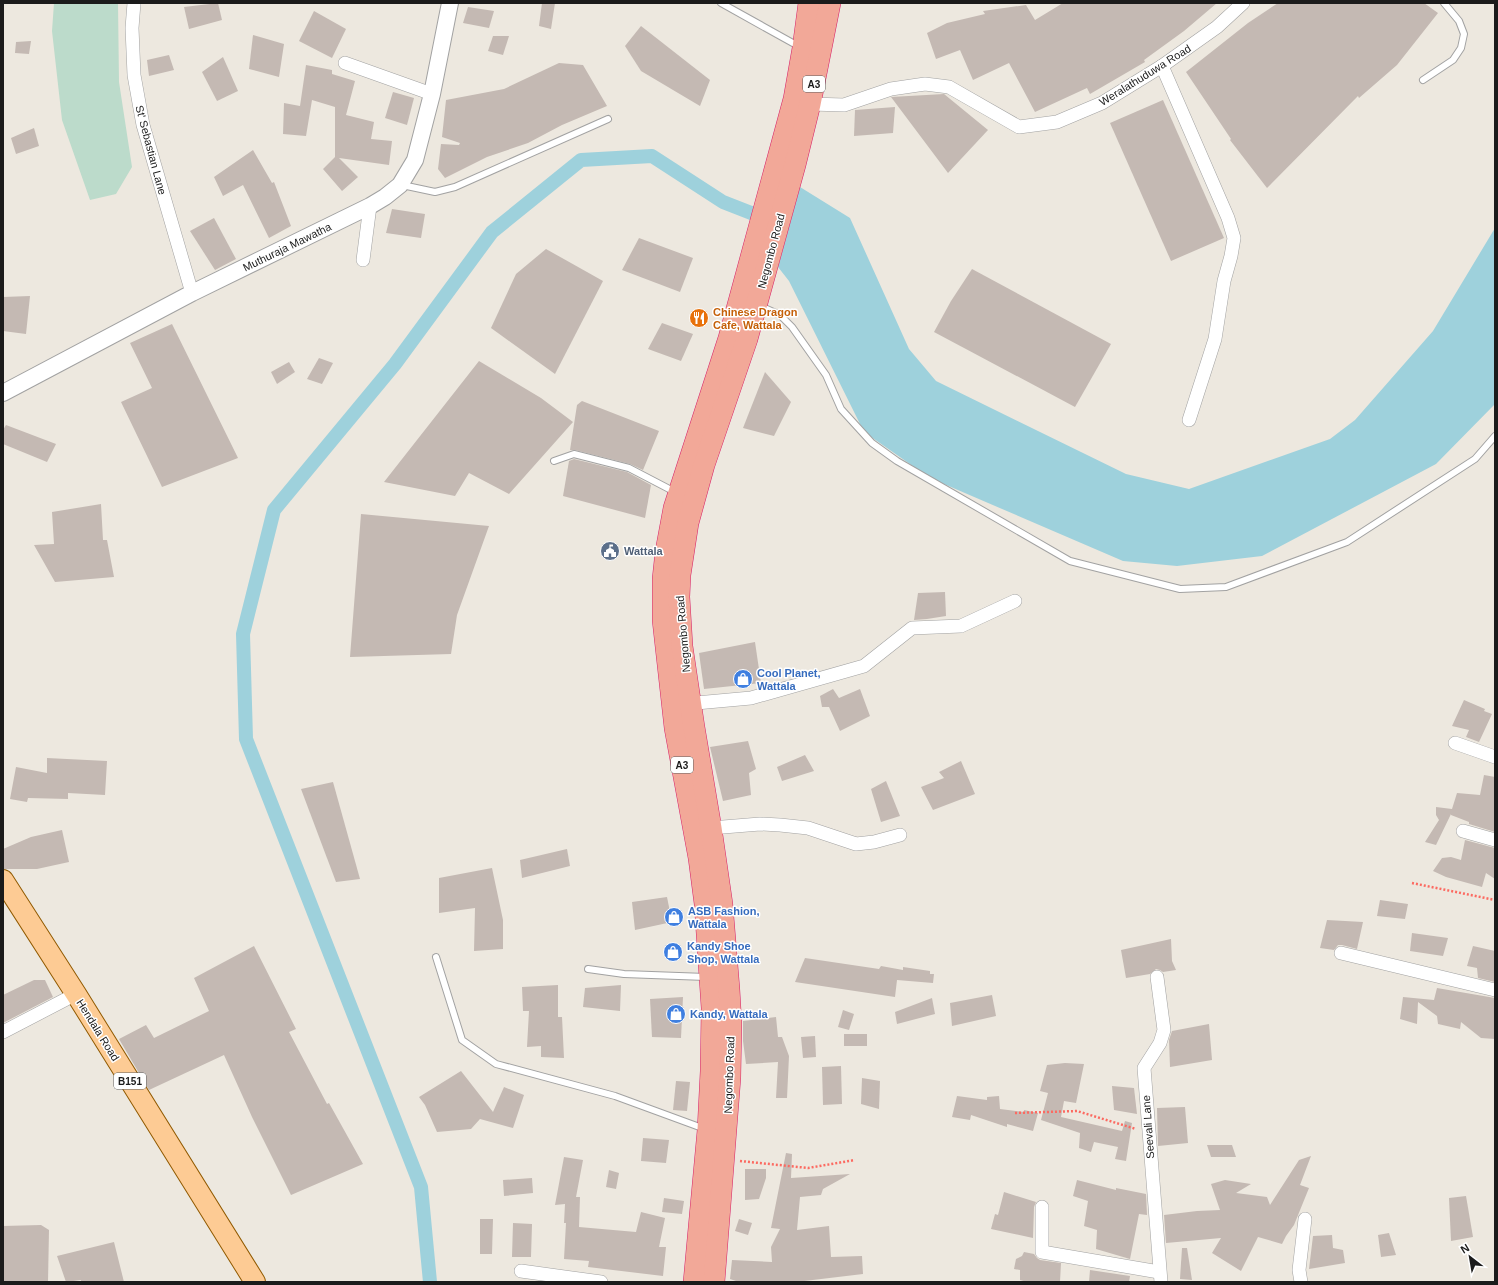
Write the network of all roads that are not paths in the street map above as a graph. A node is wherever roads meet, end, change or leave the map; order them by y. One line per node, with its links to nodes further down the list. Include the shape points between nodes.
1 (134, 3): 20 (street, St' Sebastian Lane, via 134,75 143,125)
2 (450, 3): 12 (street, Muthuraja Mawatha)
3 (721, 3): 8 (lane)
4 (809, 3): 8 (highway, Negombo Road / A3)
5 (830, 3): 13 (highway, Negombo Road / A3)
6 (1243, 3): 10 (street, Weralathuduwa Road, via 1217,27)
7 (1444, 3): 11 (lane, via 1459,21 1464,34 1453,60)
8 (803, 48): 15 (highway, Negombo Road / A3)
9 (345, 63): 12 (street)
10 (1162, 66): 13 (street, Weralathuduwa Road, via 1102,103 1057,122 1037,126 1019,127 949,87 925,84 891,89 844,105); 23 (street, via 1228,218 1234,238 1215,339)
11 (1423, 80)
12 (432, 94): 16 (street, Muthuraja Mawatha, via 415,160)
13 (810, 104): 15 (highway, Negombo Road / A3)
14 (608, 120): 16 (lane, via 455,187 435,192)
15 (786, 162): 19 (highway, Negombo Road / A3)
16 (400, 185): 17 (street, Muthuraja Mawatha)
17 (370, 206): 18 (street); 20 (street, Muthuraja Mawatha)
18 (363, 260)
19 (759, 261): 21 (highway, Negombo Road / A3); 26 (highway, Negombo Road / A3, via 730,338)
20 (192, 293): 22 (street, Muthuraja Mawatha)
21 (756, 304): 24 (lane, via 780,315 792,327 826,375 841,409 872,443 897,461 1070,561 1180,589 1226,587 1347,542 1475,460); 26 (highway, Negombo Road / A3, via 747,339 707,458)
22 (3, 393)
23 (1189, 420)
24 (1495, 436)
25 (554, 461): 26 (lane, via 574,454 629,468)
26 (686, 498): 28 (highway, Negombo Road / A3, via 671,523 663,580 663,620)
27 (1015, 601): 28 (street, via 961,626 912,628 864,666 751,698)
28 (682, 704): 31 (highway, Negombo Road / A3); 40 (highway, Negombo Road / A3, via 675,728 699,858)
29 (1455, 743): 30 (street)
30 (1495, 757)
31 (711, 828): 33 (street, via 760,824 808,828 856,844); 52 (highway, Negombo Road / A3, via 727,951 731,1023 729,1086)
32 (1463, 831): 34 (street)
33 (900, 835)
34 (1495, 840)
35 (3, 880): 42 (main road, Hendala Road / B151)
36 (1341, 953): 41 (street)
37 (436, 957): 44 (lane, via 462,1040 496,1064 615,1096)
38 (588, 969): 40 (lane, via 624,974)
39 (1157, 977): 48 (street, Seevali Lane, via 1164,1030 1160,1044 1144,1068)
40 (710, 978): 44 (highway, Negombo Road / A3, via 712,1008)
41 (1495, 990)
42 (76, 994): 43 (street); 49 (main road, Hendala Road / B151)
43 (3, 1032)
44 (708, 1130): 51 (highway, Negombo Road / A3)
45 (1042, 1207): 48 (street, via 1042,1252)
46 (1305, 1219): 53 (street, via 1299,1270)
47 (522, 1271): 50 (street)
48 (1160, 1277)
49 (255, 1282)
50 (601, 1282)
51 (694, 1282)
52 (714, 1282)
53 (1301, 1282)

